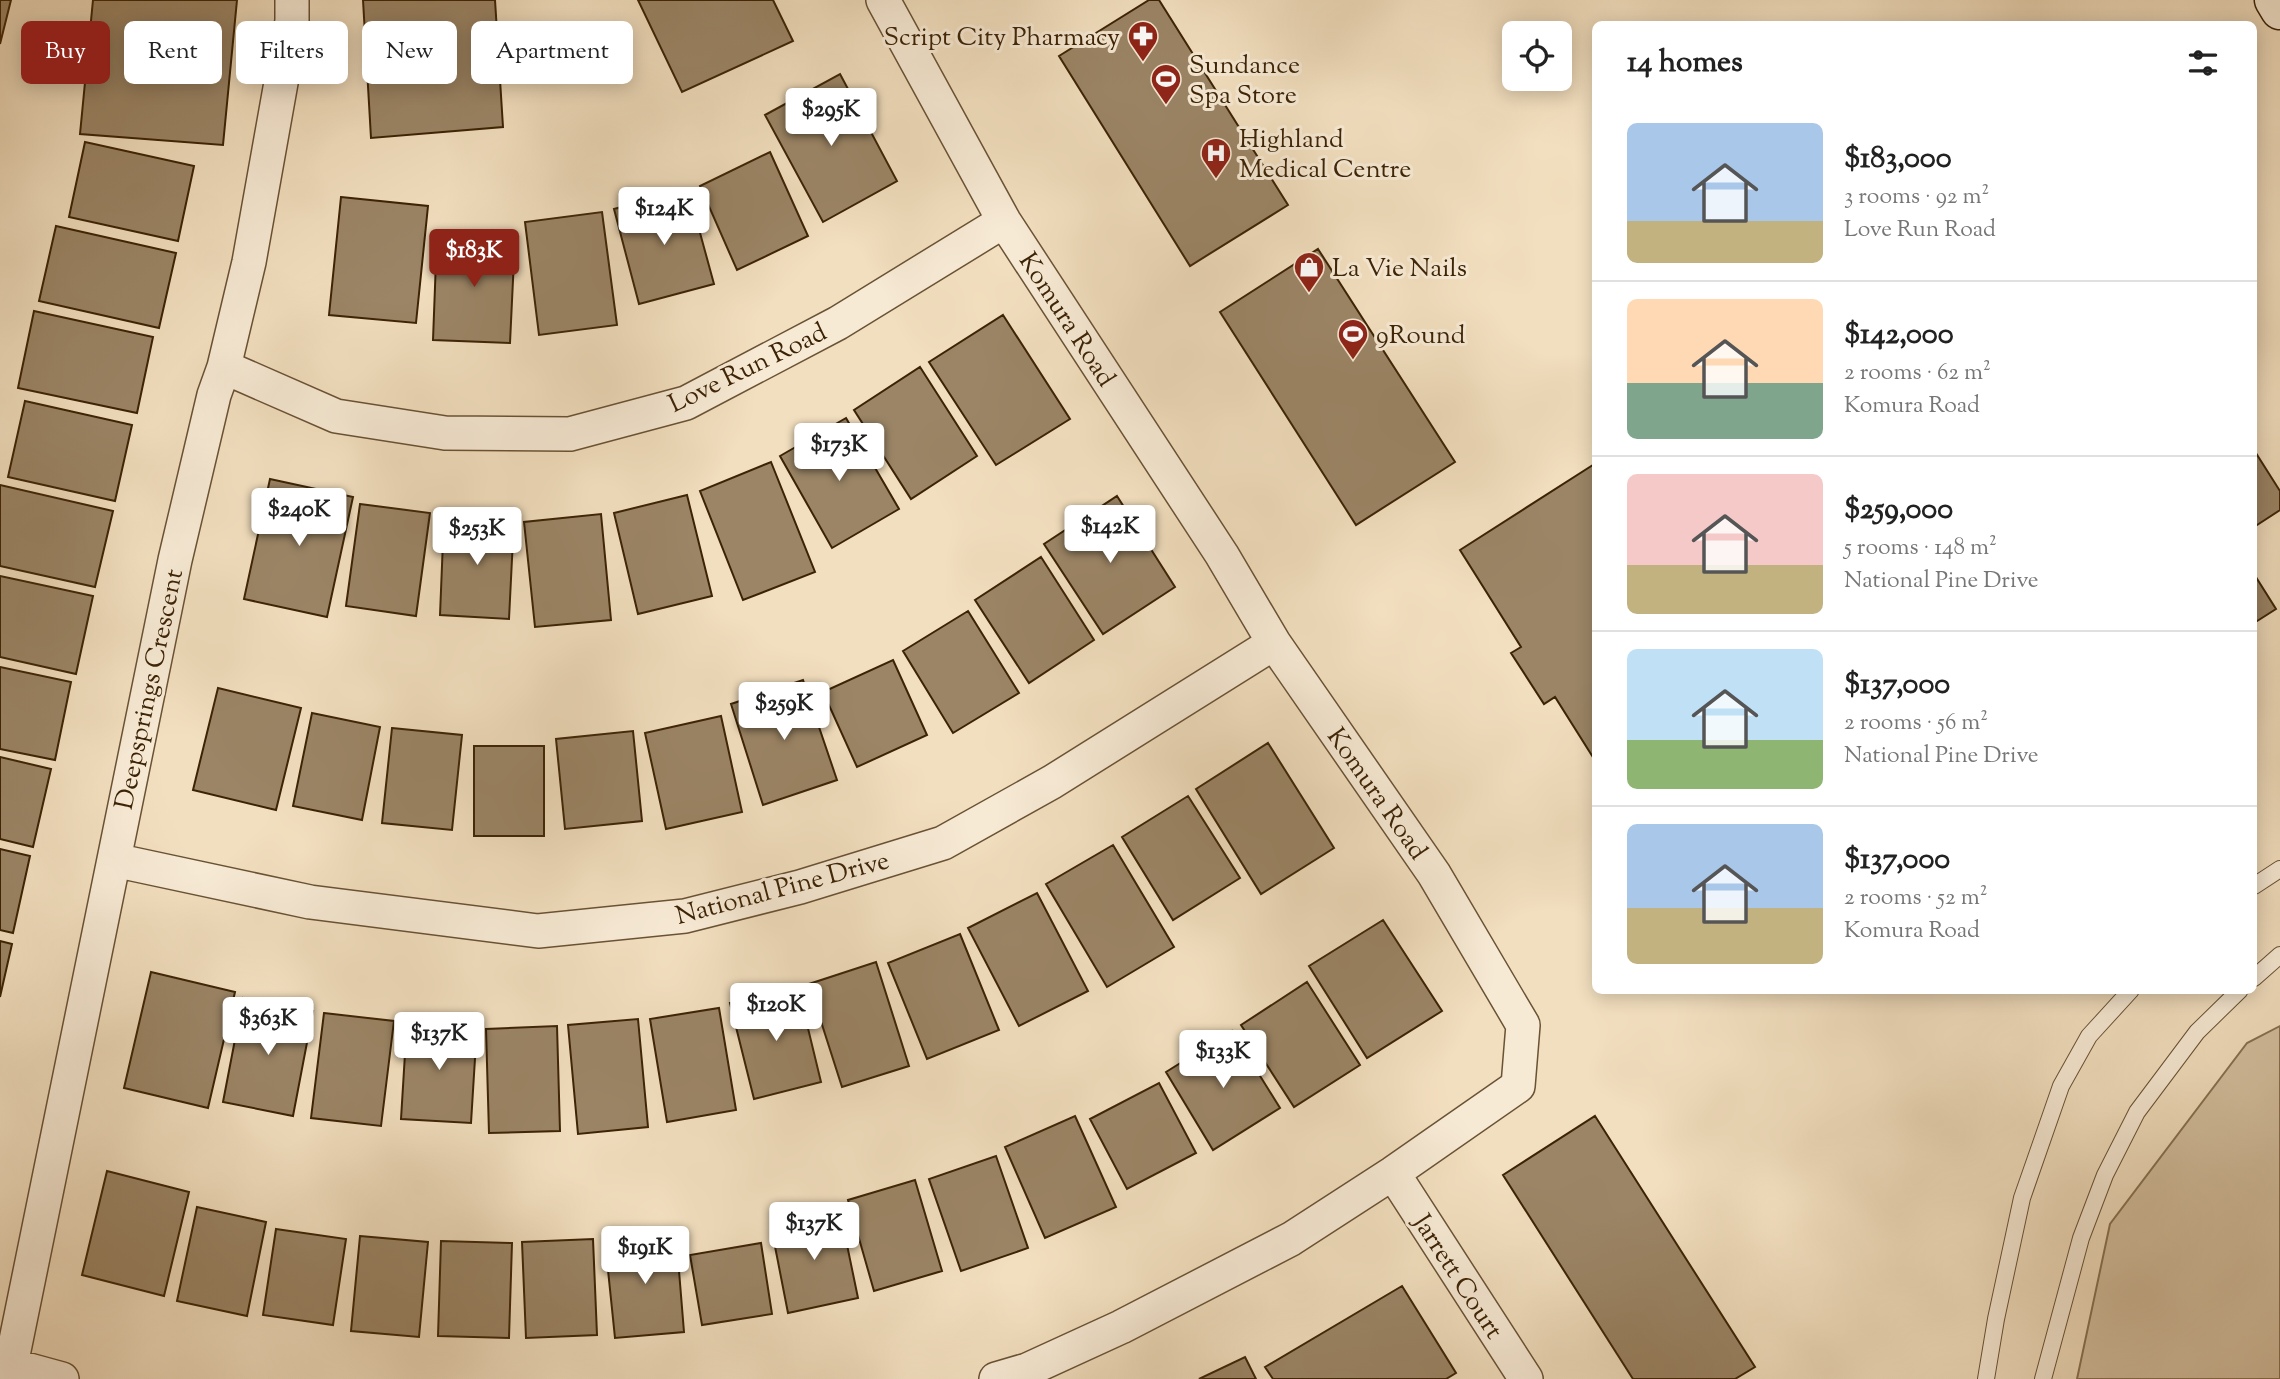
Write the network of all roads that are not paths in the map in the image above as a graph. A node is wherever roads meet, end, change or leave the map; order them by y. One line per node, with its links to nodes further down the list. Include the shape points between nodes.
1 (292, 0): 6 (street, Deepsprings Crescent, via 249,262)
2 (883, 0): 5 (street, Komura Road)
3 (2274, 0): 4 (main road)
4 (2280, 10)
5 (1004, 221): 6 (street, Love Run Road, via 838,323 686,403 570,434 445,433 335,416); 7 (street, Komura Road, via 1222,555)
6 (224, 367): 8 (street, Deepsprings Crescent, via 175,560)
7 (1274, 643): 8 (street, National Pine Drive, via 1052,782 943,843 685,916 538,931 310,902); 15 (street, Komura Road, via 1434,874 1523,1025 1518,1086)
8 (114, 860): 16 (street, Deepsprings Crescent)
9 (2280, 869): 10 (lane)
10 (2257, 884)
11 (2280, 955): 12 (lane)
12 (2257, 975)
13 (2127, 994): 20 (lane, via 2089,1036 2061,1086 2022,1198)
14 (2236, 994): 21 (lane, via 2197,1032 2137,1111 2081,1238)
15 (1393, 1173): 17 (street, Komura Road, via 1291,1239); 19 (street, Jarrett Court)
16 (5, 1369): 18 (street)
17 (1018, 1376)
18 (62, 1379)
19 (1526, 1379)
20 (1986, 1379)
21 (2043, 1379)

